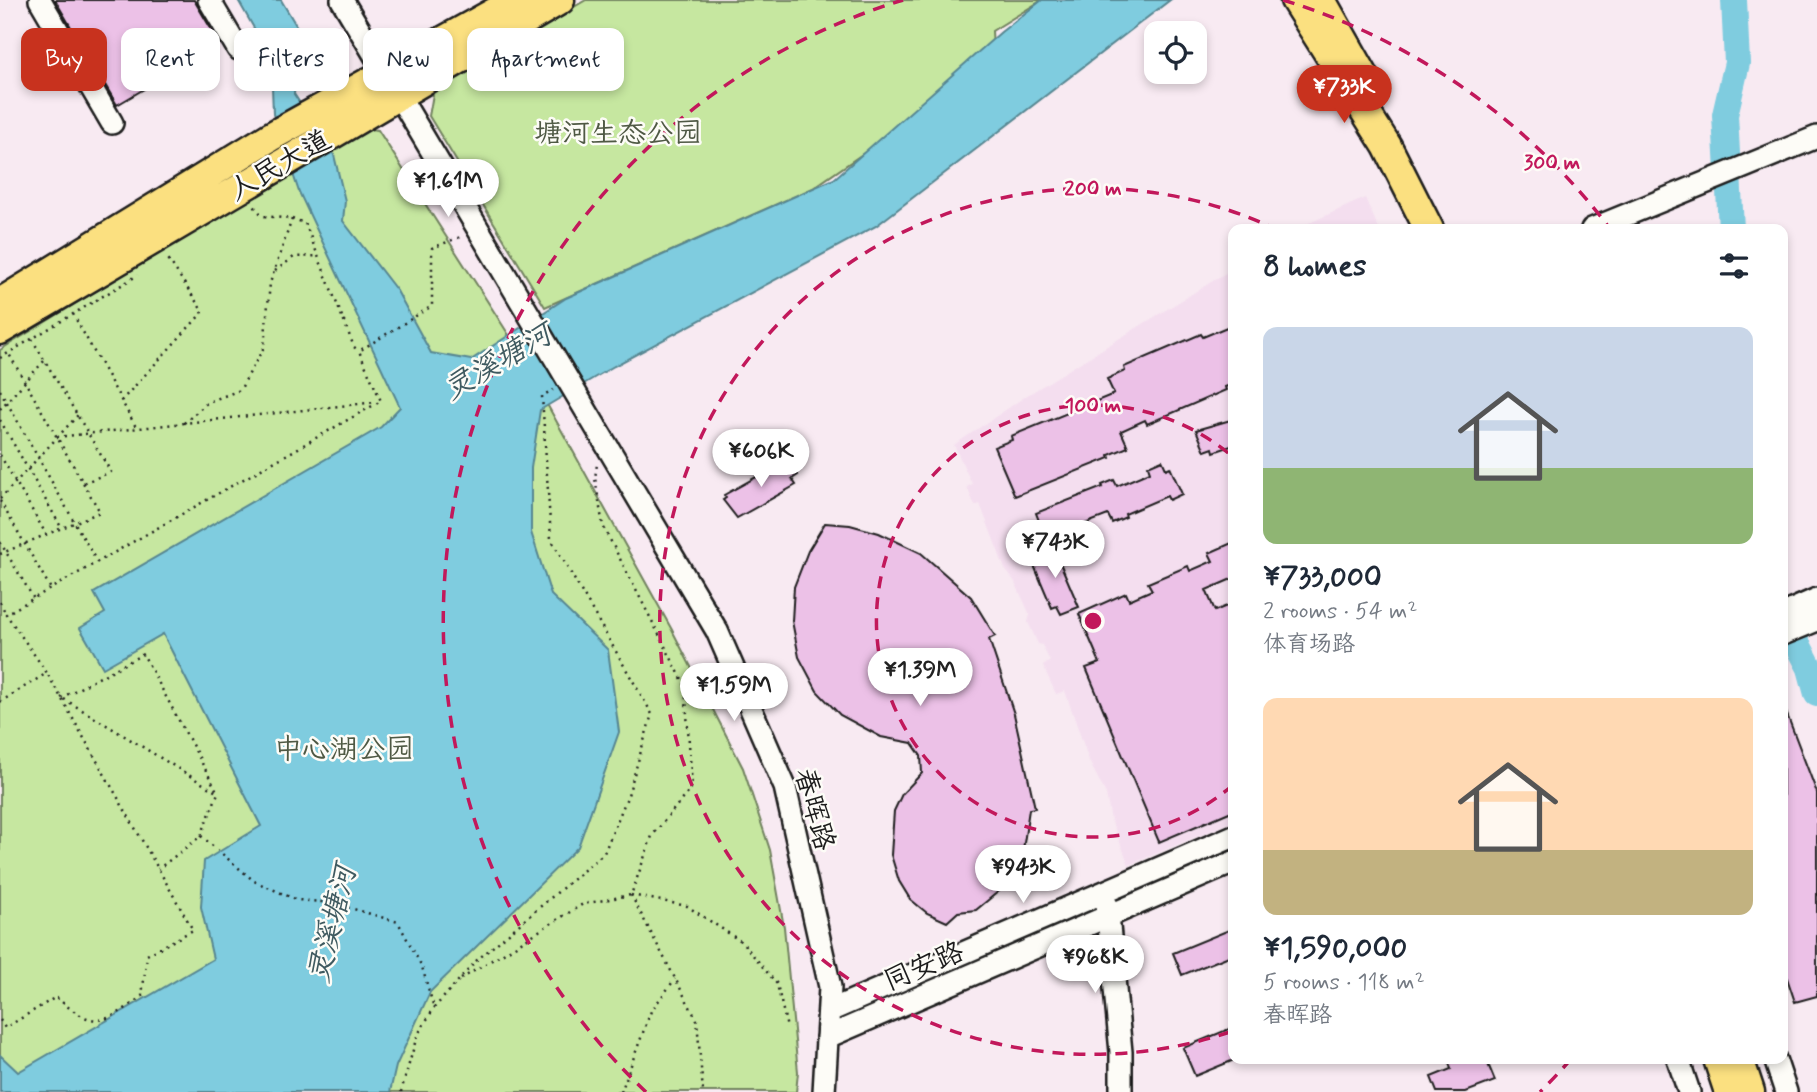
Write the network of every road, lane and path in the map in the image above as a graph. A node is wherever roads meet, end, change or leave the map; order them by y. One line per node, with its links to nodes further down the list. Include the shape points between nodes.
1 (40, 0): 15 (street)
2 (209, 0): 10 (street)
3 (342, 0): 8 (street)
4 (517, 0): 9 (main road, 人民大道)
5 (560, 0): 11 (main road, 人民大道)
6 (1295, 0): 19 (main road, via 1387,146)
7 (1321, 0): 20 (main road)
8 (363, 35)
9 (453, 41)
10 (234, 44)
11 (453, 51)
12 (369, 91): 26 (main road, 人民大道, via 270,137)
13 (376, 91): 29 (main road, 人民大道)
14 (397, 91): 22 (street, 春晖路)
15 (112, 123)
16 (1817, 137): 21 (street)
17 (254, 205): 18 (path, via 262,216)
18 (292, 219): 23 (path, via 306,223); 25 (path)
19 (1426, 224)
20 (1444, 224)
21 (1605, 224)
22 (479, 230): 30 (path, via 432,248 432,306); 32 (street, 春晖路)
23 (318, 256): 25 (path, via 294,257); 30 (path)
24 (167, 257): 35 (path, via 203,312)
25 (275, 271): 41 (path, via 264,347 240,390 208,402)
26 (0, 303)
27 (73, 314): 35 (path)
28 (32, 339): 31 (path)
29 (4, 342): 33 (path)
30 (359, 351): 36 (path)
31 (45, 360): 33 (path); 39 (path)
32 (568, 381): 45 (street, 春晖路); 80 (path, via 542,396 551,540 652,714 628,795 604,853)
33 (25, 382): 37 (path); 44 (path)
34 (0, 390): 37 (path)
35 (121, 401): 42 (path)
36 (381, 401): 41 (path); 59 (path)
37 (7, 402): 38 (path); 47 (path)
38 (0, 409)
39 (78, 415): 43 (path); 44 (path)
40 (0, 420): 48 (path)
41 (184, 423): 42 (path)
42 (137, 428): 43 (path)
43 (89, 434): 44 (path); 50 (path, via 111,472)
44 (57, 437): 47 (path); 50 (path)
45 (602, 437): 77 (path, via 595,478 603,526 685,685 692,787 652,836); 82 (street, 春晖路, via 717,631 785,787 830,987)
46 (0, 455): 49 (path)
47 (38, 458): 48 (path); 52 (path)
48 (28, 468): 49 (path); 53 (path)
49 (16, 482): 51 (path); 54 (path)
50 (83, 483): 52 (path, via 100,512)
51 (0, 500): 56 (path)
52 (74, 523): 53 (path); 59 (path)
53 (62, 528): 54 (path)
54 (46, 535): 56 (path)
55 (0, 542): 57 (path)
56 (24, 544): 57 (path); 60 (path)
57 (6, 551): 58 (path); 62 (path)
58 (0, 554)
59 (97, 564): 60 (path)
60 (52, 590): 62 (path)
61 (1817, 599): 64 (street)
62 (34, 600): 65 (path)
63 (0, 602): 65 (path)
64 (1788, 612)
65 (6, 614): 68 (path)
66 (1817, 620): 67 (street)
67 (1788, 632)
68 (47, 673): 69 (path); 70 (path)
69 (61, 698): 71 (path); 71 (path, via 143,654); 75 (path)
70 (0, 702)
71 (218, 793): 72 (path)
72 (201, 836): 75 (path); 81 (path, via 254,881 275,891 398,922 422,967)
73 (1228, 839): 76 (street, 同安路)
74 (1228, 865): 78 (street, 同安路)
75 (158, 869): 83 (path, via 193,930 147,955 142,996 120,1013 96,1023 78,1017 56,997 5,1028)
76 (1104, 892): 78 (street); 82 (street, 同安路)
77 (631, 895): 79 (path); 80 (path, via 583,904); 84 (path, via 687,906 742,942 777,984)
78 (1110, 915): 85 (street, 同安路); 94 (street)
79 (676, 979): 91 (path, via 651,1011); 92 (path, via 696,1020)
80 (458, 981): 81 (path)
81 (434, 1008): 90 (path, via 417,1036)
82 (829, 1011): 85 (street, 春晖路)
83 (0, 1020)
84 (786, 1028)
85 (827, 1037): 93 (street, 春晖路)
86 (1680, 1064): 95 (street)
87 (1720, 1064): 96 (main road)
88 (1741, 1064): 97 (main road)
89 (1776, 1064): 98 (street)
90 (401, 1092)
91 (621, 1092)
92 (702, 1092)
93 (824, 1092)
94 (1121, 1092)
95 (1689, 1092)
96 (1729, 1092)
97 (1751, 1092)
98 (1786, 1092)

